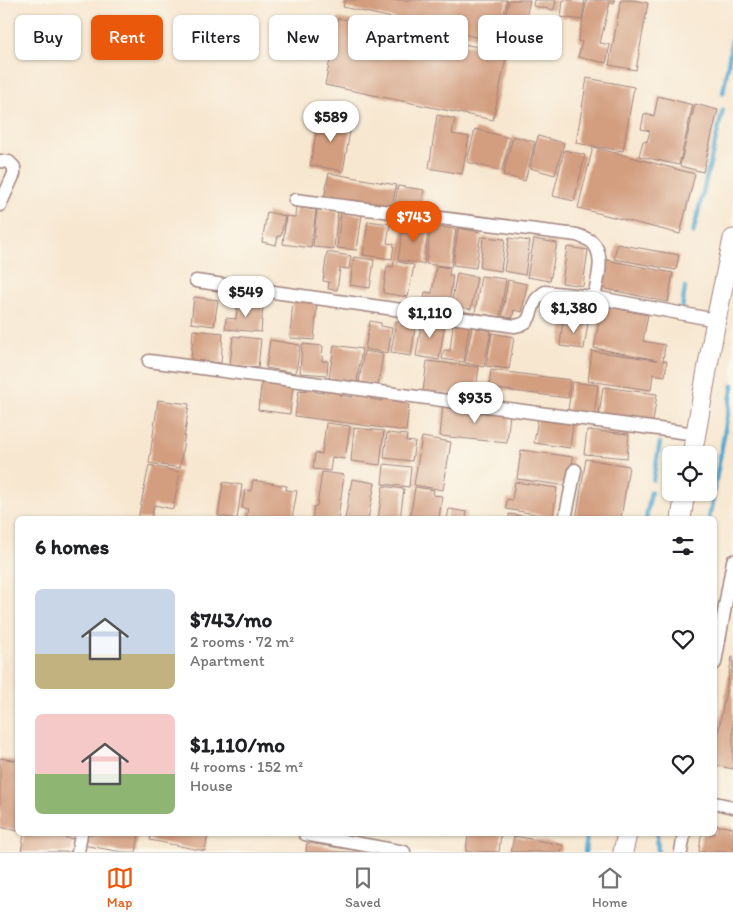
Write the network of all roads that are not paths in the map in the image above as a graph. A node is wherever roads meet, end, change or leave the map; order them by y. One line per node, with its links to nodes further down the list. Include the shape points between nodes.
1 (0, 160): 3 (street, via 14,168)
2 (295, 200): 7 (street, via 577,235 592,242 600,254)
3 (0, 205)
4 (733, 239): 5 (main road)
5 (730, 267): 8 (main road)
6 (196, 281): 7 (street, via 515,326 524,325 536,299 545,292)
7 (594, 297): 8 (street)
8 (716, 320): 10 (main road)
9 (149, 361): 10 (street)
10 (696, 434): 11 (main road)
11 (694, 446)
12 (575, 470): 14 (street)
13 (684, 501): 15 (main road)
14 (567, 516)
15 (681, 516)
16 (733, 561): 17 (street)
17 (717, 652)
18 (717, 803): 19 (street)
19 (733, 807)
20 (81, 836): 24 (street)
21 (316, 836): 25 (street)
22 (626, 836): 26 (main road)
23 (684, 836): 27 (street)
24 (78, 852)
25 (404, 852)
26 (623, 852)
27 (681, 852)

